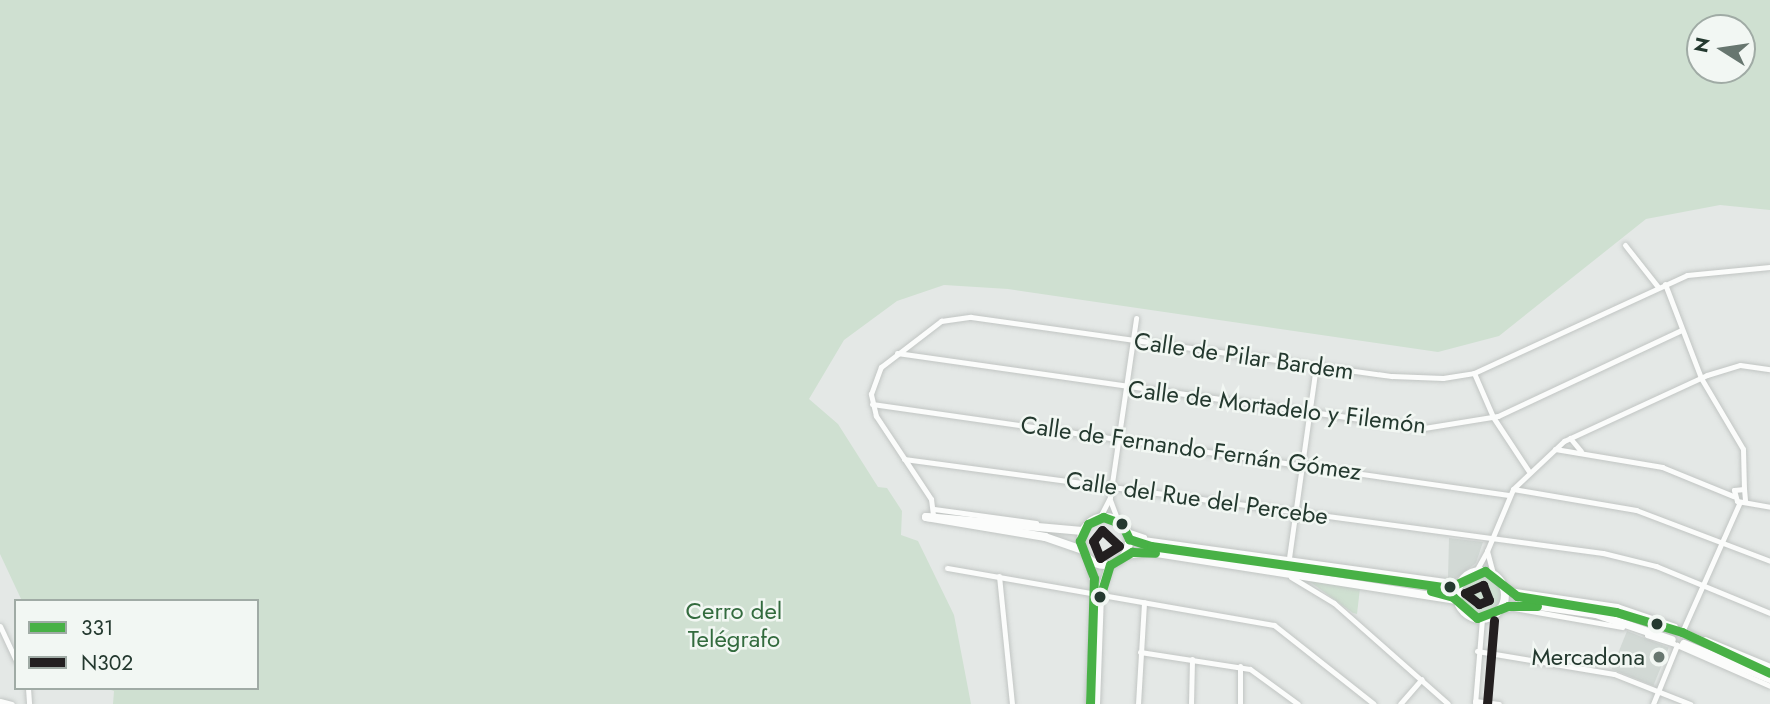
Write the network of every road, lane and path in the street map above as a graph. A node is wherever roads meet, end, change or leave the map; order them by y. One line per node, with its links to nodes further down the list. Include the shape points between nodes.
1 (1625, 245): 4 (street)
2 (1770, 267): 3 (street, Calle de Pilar Bardem, via 1713,269)
3 (1665, 284): 4 (street, Calle de Pilar Bardem); 6 (street)
4 (1658, 287): 11 (street, Calle de Pilar Bardem)
5 (1136, 318): 7 (street)
6 (1682, 330): 12 (street); 16 (street, Calle de Mortadelo y Filemón)
7 (1132, 340): 8 (street, Calle de Pilar Bardem, via 960,318 930,326); 9 (street, Calle de Pilar Bardem); 13 (street)
8 (897, 353): 13 (street, Calle de Mortadelo y Filemón); 14 (street, Calle de Pilar Bardem, via 877,372)
9 (1316, 366): 11 (street, Calle de Pilar Bardem, via 1414,379); 15 (street)
10 (1770, 369): 12 (street, via 1740,365)
11 (1474, 373): 16 (street)
12 (1701, 378): 18 (street); 27 (street, via 1739,440 1745,477)
13 (1125, 389): 15 (street, Calle de Mortadelo y Filemón); 17 (street)
14 (872, 404): 17 (street, Calle de Fernando Fernán Gómez); 22 (street)
15 (1310, 415): 16 (street, Calle de Mortadelo y Filemón, via 1424,428); 23 (street)
16 (1493, 417): 24 (street)
17 (1118, 438): 23 (street, Calle de Fernando Fernán Gómez); 25 (street)
18 (1567, 440): 19 (street); 20 (street); 21 (street)
19 (1552, 450): 20 (street); 24 (street)
20 (1572, 451): 21 (street)
21 (1581, 451): 26 (street, via 1662,467)
22 (904, 459): 25 (street, Calle del Rue del Percebe); 33 (street)
23 (1303, 464): 28 (street, Calle de Fernando Fernán Gómez); 32 (street)
24 (1528, 470): 28 (street)
25 (1111, 486): 29 (street); 32 (street, Calle del Rue del Percebe)
26 (1718, 486): 27 (street); 30 (street)
27 (1739, 488): 30 (street); 30 (street)
28 (1511, 492): 38 (street); 39 (street, Calle de Fernando Fernán Gómez, via 1636,510)
29 (1110, 497): 34 (street); 35 (street)
30 (1738, 499): 31 (street); 39 (street)
31 (1770, 507)
32 (1296, 511): 38 (street, Calle del Rue del Percebe); 45 (street)
33 (934, 512): 36 (street, via 1064,534); 40 (street, via 926,519 1045,537)
34 (1100, 517): 35 (street); 36 (street)
35 (1118, 521): 37 (street)
36 (1082, 531): 40 (street)
37 (1128, 535): 42 (street); 45 (street)
38 (1490, 540): 41 (street); 53 (street, Calle del Rue del Percebe, via 1603,553)
39 (1721, 540): 44 (street, Calle de Fernando Fernán Gómez); 53 (street)
40 (1082, 550): 43 (street)
41 (1487, 551): 49 (street); 50 (street)
42 (1125, 555): 46 (street); 48 (street, via 1150,552)
43 (1089, 560): 46 (street); 55 (street)
44 (1770, 561)
45 (1289, 562): 52 (street, via 1438,587)
46 (1110, 565): 55 (street)
47 (947, 568): 51 (street)
48 (1275, 569): 56 (street); 70 (street, via 1327,597)
49 (1476, 571): 50 (street); 52 (street)
50 (1493, 574): 54 (street)
51 (999, 576): 55 (street); 78 (street)
52 (1460, 585): 56 (street)
53 (1702, 585): 59 (street, Calle del Rue del Percebe); 62 (street)
54 (1507, 590): 58 (street); 62 (street, via 1616,612)
55 (1097, 593): 57 (street); 79 (street); 80 (street)
56 (1458, 600): 60 (street, via 1469,615)
57 (1144, 603): 64 (street); 86 (street, via 1274,625)
58 (1504, 608): 60 (street); 62 (street, via 1596,614)
59 (1770, 613)
60 (1482, 619): 63 (street)
61 (0, 626): 65 (street)
62 (1679, 638): 68 (street); 69 (street); 71 (street); 72 (street); 73 (street)
63 (1477, 651): 73 (street, via 1582,667); 76 (street)
64 (1140, 652): 66 (street); 81 (street)
65 (14, 657)
66 (1192, 659): 67 (street); 82 (street)
67 (1240, 666): 74 (street); 83 (street)
68 (1770, 666)
69 (1770, 673)
70 (1422, 679): 87 (street); 88 (street)
71 (1770, 679)
72 (1770, 686)
73 (1658, 691): 90 (street); 91 (street)
74 (1289, 696): 84 (street); 85 (street)
75 (0, 701): 77 (street)
76 (1475, 703): 89 (street)
77 (12, 704)
78 (1012, 704)
79 (1090, 704)
80 (1096, 704)
81 (1138, 704)
82 (1191, 704)
83 (1240, 704)
84 (1289, 704)
85 (1298, 704)
86 (1374, 704)
87 (1400, 704)
88 (1448, 704)
89 (1499, 704)
90 (1653, 704)
91 (1690, 704)

